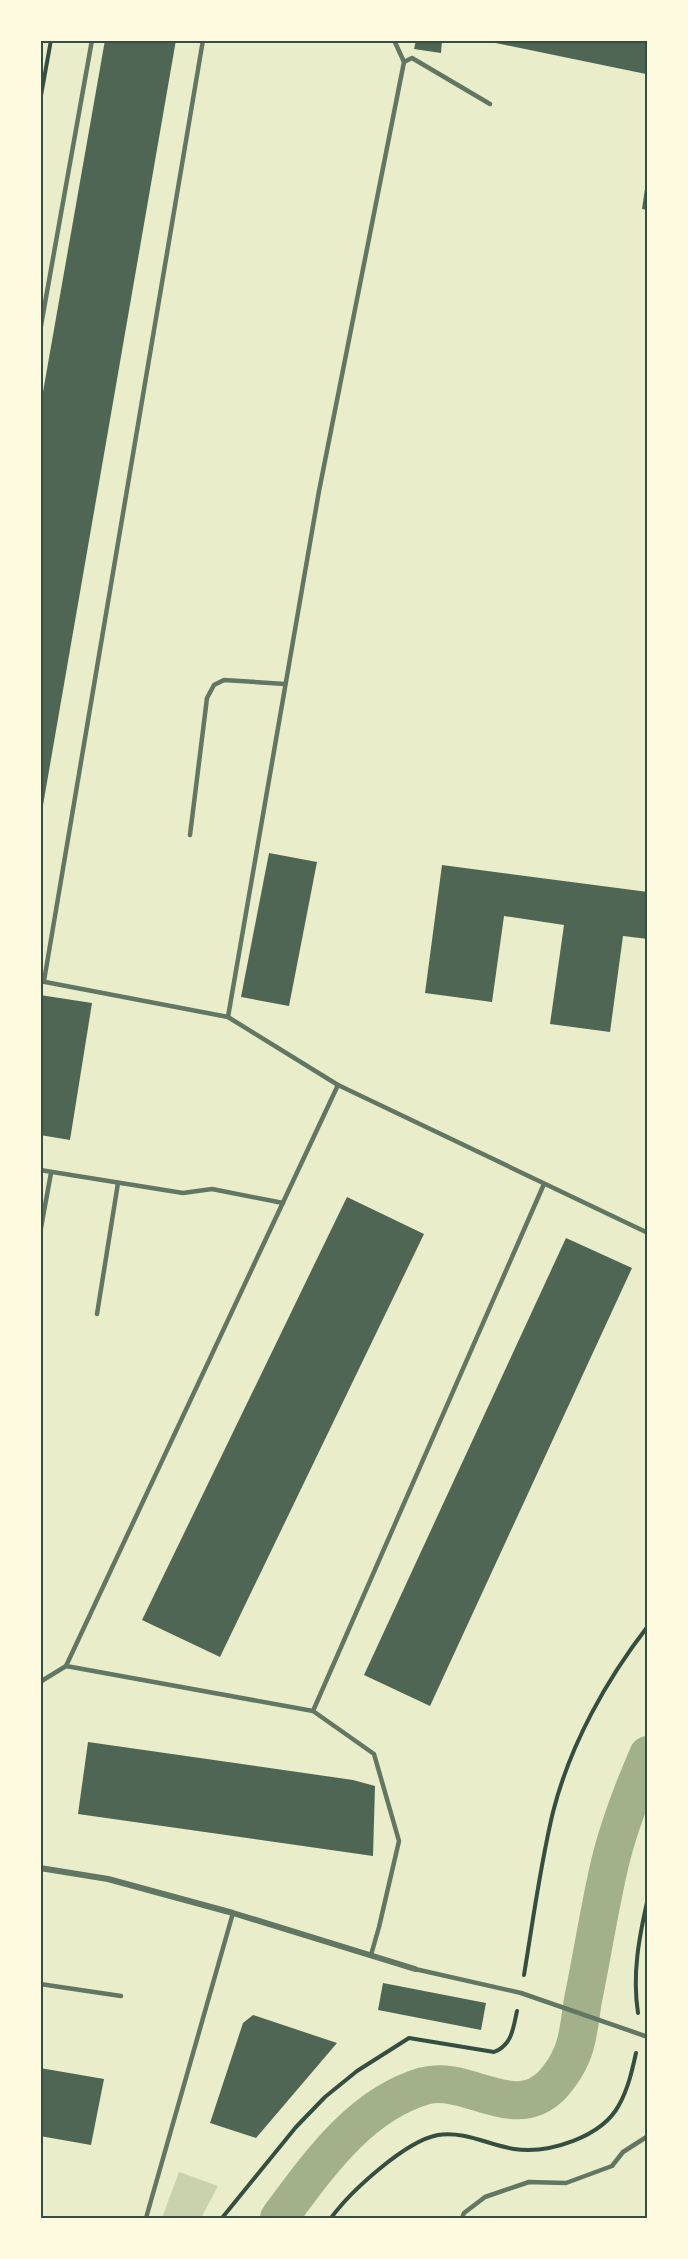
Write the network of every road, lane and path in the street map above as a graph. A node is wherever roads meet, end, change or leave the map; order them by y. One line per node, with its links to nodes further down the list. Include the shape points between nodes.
1 (51, 40): 6 (path)
2 (92, 40): 8 (lane)
3 (203, 40): 11 (lane)
4 (394, 40): 5 (lane)
5 (404, 62): 7 (lane, via 412,58); 9 (lane)
6 (40, 101)
7 (489, 104)
8 (40, 330)
9 (285, 684): 10 (lane, via 224,680 214,685 207,698); 12 (lane)
10 (190, 835)
11 (42, 981): 12 (lane)
12 (228, 1017): 13 (lane)
13 (338, 1085): 17 (lane); 18 (lane)
14 (40, 1170): 15 (lane)
15 (51, 1173): 16 (lane); 19 (lane)
16 (118, 1183): 18 (lane, via 183,1193 212,1190); 21 (lane)
17 (544, 1184): 20 (lane); 25 (lane)
18 (283, 1203): 23 (lane)
19 (40, 1233)
20 (648, 1233)
21 (97, 1314)
22 (648, 1626): 32 (path, via 600,1697 560,1788 544,1855)
23 (66, 1666): 24 (lane); 25 (lane)
24 (40, 1682)
25 (313, 1711): 29 (lane, via 374,1754 399,1841)
26 (40, 1868): 28 (street, via 108,1879)
27 (648, 1898): 34 (path, via 640,1931 635,1990)
28 (233, 1913): 29 (street); 37 (lane)
29 (370, 1955): 30 (street)
30 (415, 1969): 32 (lane)
31 (40, 1984): 33 (lane)
32 (521, 1993): 34 (lane); 38 (path, via 512,2035 501,2049 494,2052 409,2038 357,2071 296,2127)
33 (121, 1996)
34 (641, 2034): 35 (lane); 39 (path, via 627,2088 618,2108 601,2126 555,2148 534,2150 514,2149 461,2135 435,2135 393,2158)
35 (648, 2037)
36 (648, 2136): 40 (lane, via 623,2152 612,2166 566,2183 529,2182 486,2197)
37 (146, 2218)
38 (222, 2218)
39 (331, 2218)
40 (462, 2218)

